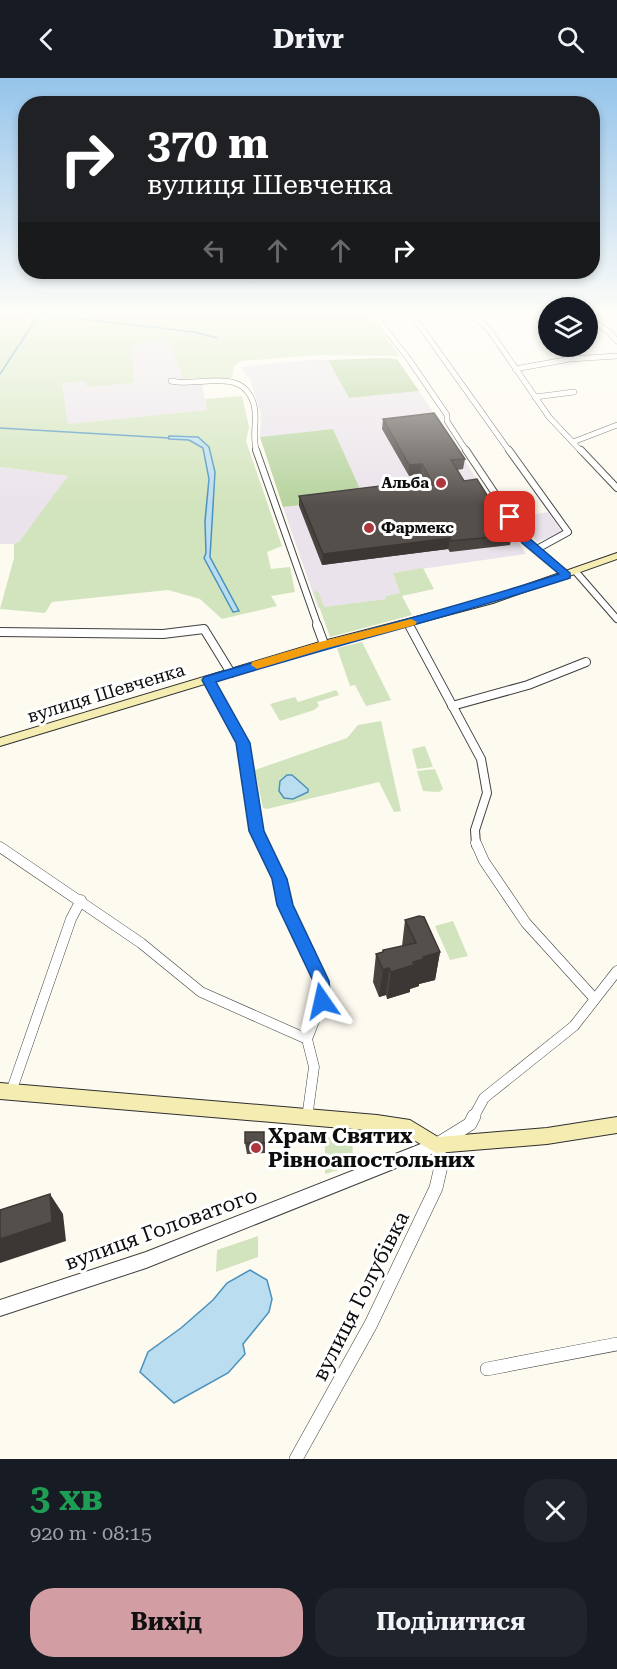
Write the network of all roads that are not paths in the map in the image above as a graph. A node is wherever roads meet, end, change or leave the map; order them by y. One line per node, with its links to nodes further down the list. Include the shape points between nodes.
1 (420, 375): 10 (street, via 525,540)
2 (456, 375): 10 (street, via 568,532)
3 (519, 375): 6 (street)
4 (171, 381): 16 (street, via 233,381 250,395 256,417 254,444)
5 (574, 392): 6 (street)
6 (535, 397): 8 (street)
7 (617, 425): 8 (street)
8 (573, 442): 9 (street)
9 (617, 488)
10 (537, 549): 12 (street)
11 (617, 556): 12 (main road, вулиця Шевченка)
12 (571, 574): 13 (street); 14 (main road, вулиця Шевченка)
13 (617, 620)
14 (408, 623): 16 (main road, вулиця Шевченка); 20 (street)
15 (0, 632): 18 (street, via 163,634 204,629)
16 (324, 645): 18 (main road, вулиця Шевченка)
17 (586, 662): 20 (street, via 528,685)
18 (231, 673): 19 (main road, вулиця Шевченка)
19 (208, 680): 21 (main road, вулиця Шевченка); 26 (street, via 243,743 257,831 280,879 285,905 321,981 322,1001)
20 (452, 706): 25 (street, via 481,759 488,783 485,804 474,829 480,855 539,939)
21 (0, 741)
22 (0, 847): 23 (street)
23 (81, 900): 26 (street, via 201,992); 27 (street)
24 (617, 971): 25 (street)
25 (594, 998): 30 (street, via 574,1026 484,1098 470,1124)
26 (307, 1039): 28 (street, via 312,1048 313,1071)
27 (6, 1091): 28 (main road)
28 (307, 1118): 30 (main road, via 410,1128)
29 (617, 1125): 30 (main road, вулиця Головатого, via 547,1136)
30 (436, 1145): 31 (street, вулиця Головатого, via 146,1260); 34 (street, вулиця Голубівка, via 442,1162 436,1188 371,1324)
31 (0, 1308)
32 (617, 1344): 33 (street)
33 (487, 1369)
34 (296, 1459)

